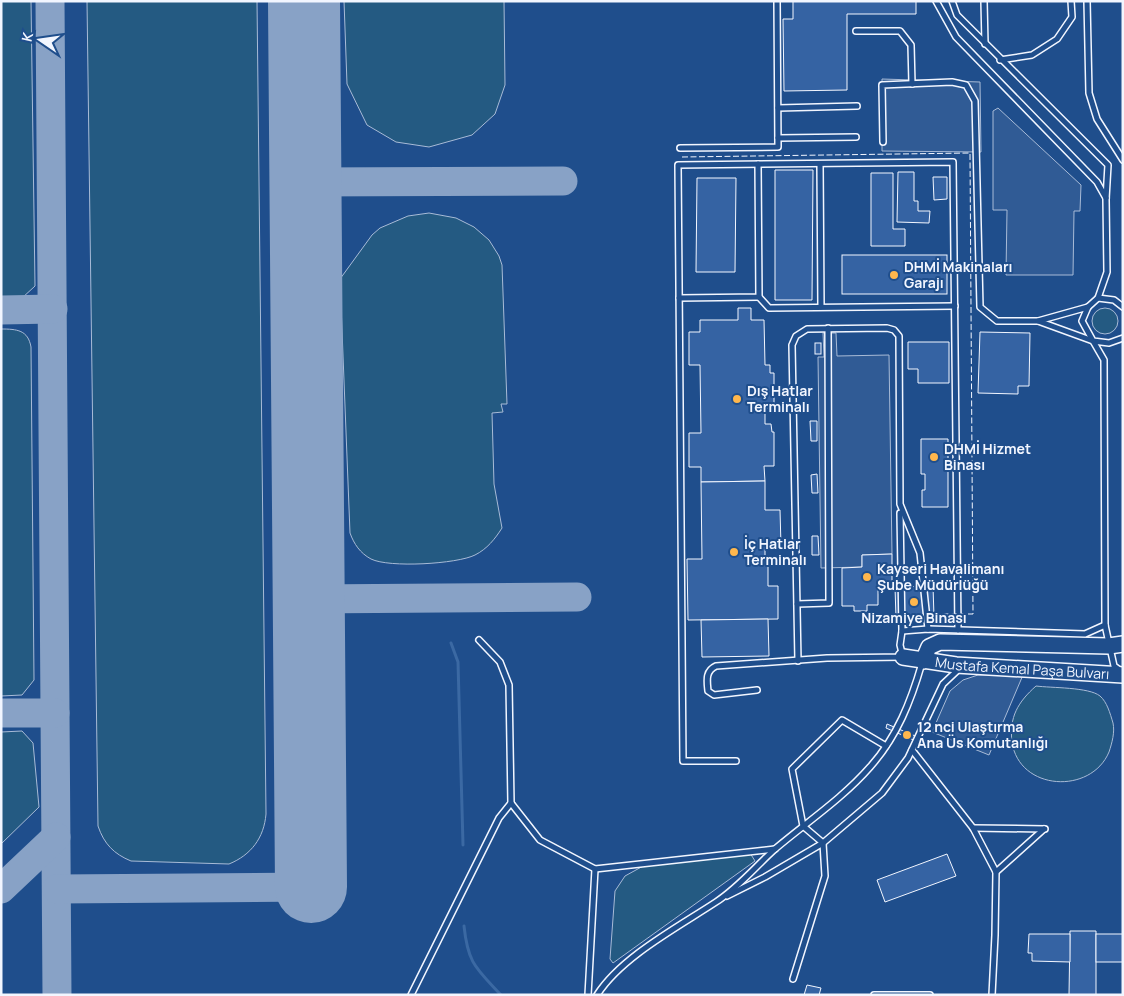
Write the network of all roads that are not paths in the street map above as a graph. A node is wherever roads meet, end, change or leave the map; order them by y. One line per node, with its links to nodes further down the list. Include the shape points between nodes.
1 (777, 1): 12 (lane)
2 (936, 1): 20 (lane, via 956,37 1097,182)
3 (952, 1): 8 (lane, via 956,15)
4 (984, 1): 8 (lane)
5 (1071, 1): 9 (lane, via 1072,17 1057,39 1032,55)
6 (1086, 1): 17 (lane, via 1089,93 1097,119)
7 (856, 31): 10 (lane, via 900,31 911,45)
8 (985, 44): 9 (lane)
9 (1000, 60): 20 (lane, via 1108,165)
10 (912, 84): 15 (lane, via 882,85); 28 (lane, via 952,82 966,85 975,101 980,307 997,320)
11 (857, 106): 12 (lane)
12 (778, 108): 14 (lane)
13 (856, 137): 14 (lane)
14 (778, 138): 16 (lane, via 778,147)
15 (883, 142)
16 (680, 148)
17 (1123, 160)
18 (758, 164): 19 (lane); 21 (lane); 22 (lane, via 678,165)
19 (820, 164): 24 (lane, via 953,162); 27 (lane)
20 (1106, 199): 23 (lane, via 1107,272)
21 (759, 297): 22 (lane); 27 (lane, via 769,308)
22 (679, 298): 48 (lane, via 683,762)
23 (1098, 298): 25 (lane); 26 (lane, via 1114,300)
24 (955, 306): 27 (lane); 36 (lane)
25 (1088, 307): 28 (lane); 31 (lane, via 1082,321)
26 (1123, 307)
27 (821, 308)
28 (1038, 321): 31 (lane)
29 (828, 328): 32 (lane, via 887,328 899,336); 33 (lane, via 803,330 792,345); 33 (lane, via 829,603)
30 (1123, 338): 31 (lane, via 1109,344)
31 (1093, 341): 34 (lane, via 1104,360)
32 (900, 504): 35 (lane, via 920,553); 37 (lane)
33 (797, 604): 41 (lane)
34 (1105, 625): 36 (lane, via 1085,634); 39 (lane)
35 (928, 628): 36 (lane); 37 (lane)
36 (958, 630)
37 (902, 631): 40 (lane, via 900,645)
38 (479, 640): 49 (lane, via 500,662 509,685)
39 (1116, 645): 42 (main road, Mustafa Kemal Paşa Bulvarı, via 940,642 929,647); 44 (lane, via 1114,666)
40 (903, 656): 41 (lane); 42 (main road, Mustafa Kemal Paşa Bulvarı)
41 (798, 661): 45 (lane, via 716,666 707,675 708,691 714,695)
42 (923, 661): 43 (main road, Mustafa Kemal Paşa Bulvarı); 46 (lane, via 906,711)
43 (963, 666): 44 (main road, Mustafa Kemal Paşa Bulvarı); 47 (lane, via 943,684)
44 (1123, 673)
45 (757, 690)
46 (886, 746): 50 (lane, via 858,780); 50 (lane, via 842,720 792,769)
47 (912, 750): 51 (lane); 52 (lane, via 882,792)
48 (736, 761)
49 (511, 803): 54 (lane, via 540,840); 58 (lane, via 499,818)
50 (803, 826): 52 (lane); 53 (lane)
51 (972, 828): 55 (lane); 55 (lane, via 1045,829)
52 (823, 843): 56 (lane); 57 (lane, via 825,876)
53 (776, 849): 54 (lane); 56 (lane)
54 (595, 868): 59 (lane)
55 (996, 872): 63 (lane)
56 (722, 898): 60 (lane, via 624,964)
57 (793, 979)
58 (411, 995)
59 (588, 995)
60 (597, 995)
61 (874, 995): 62 (lane)
62 (930, 995)
63 (992, 995)

